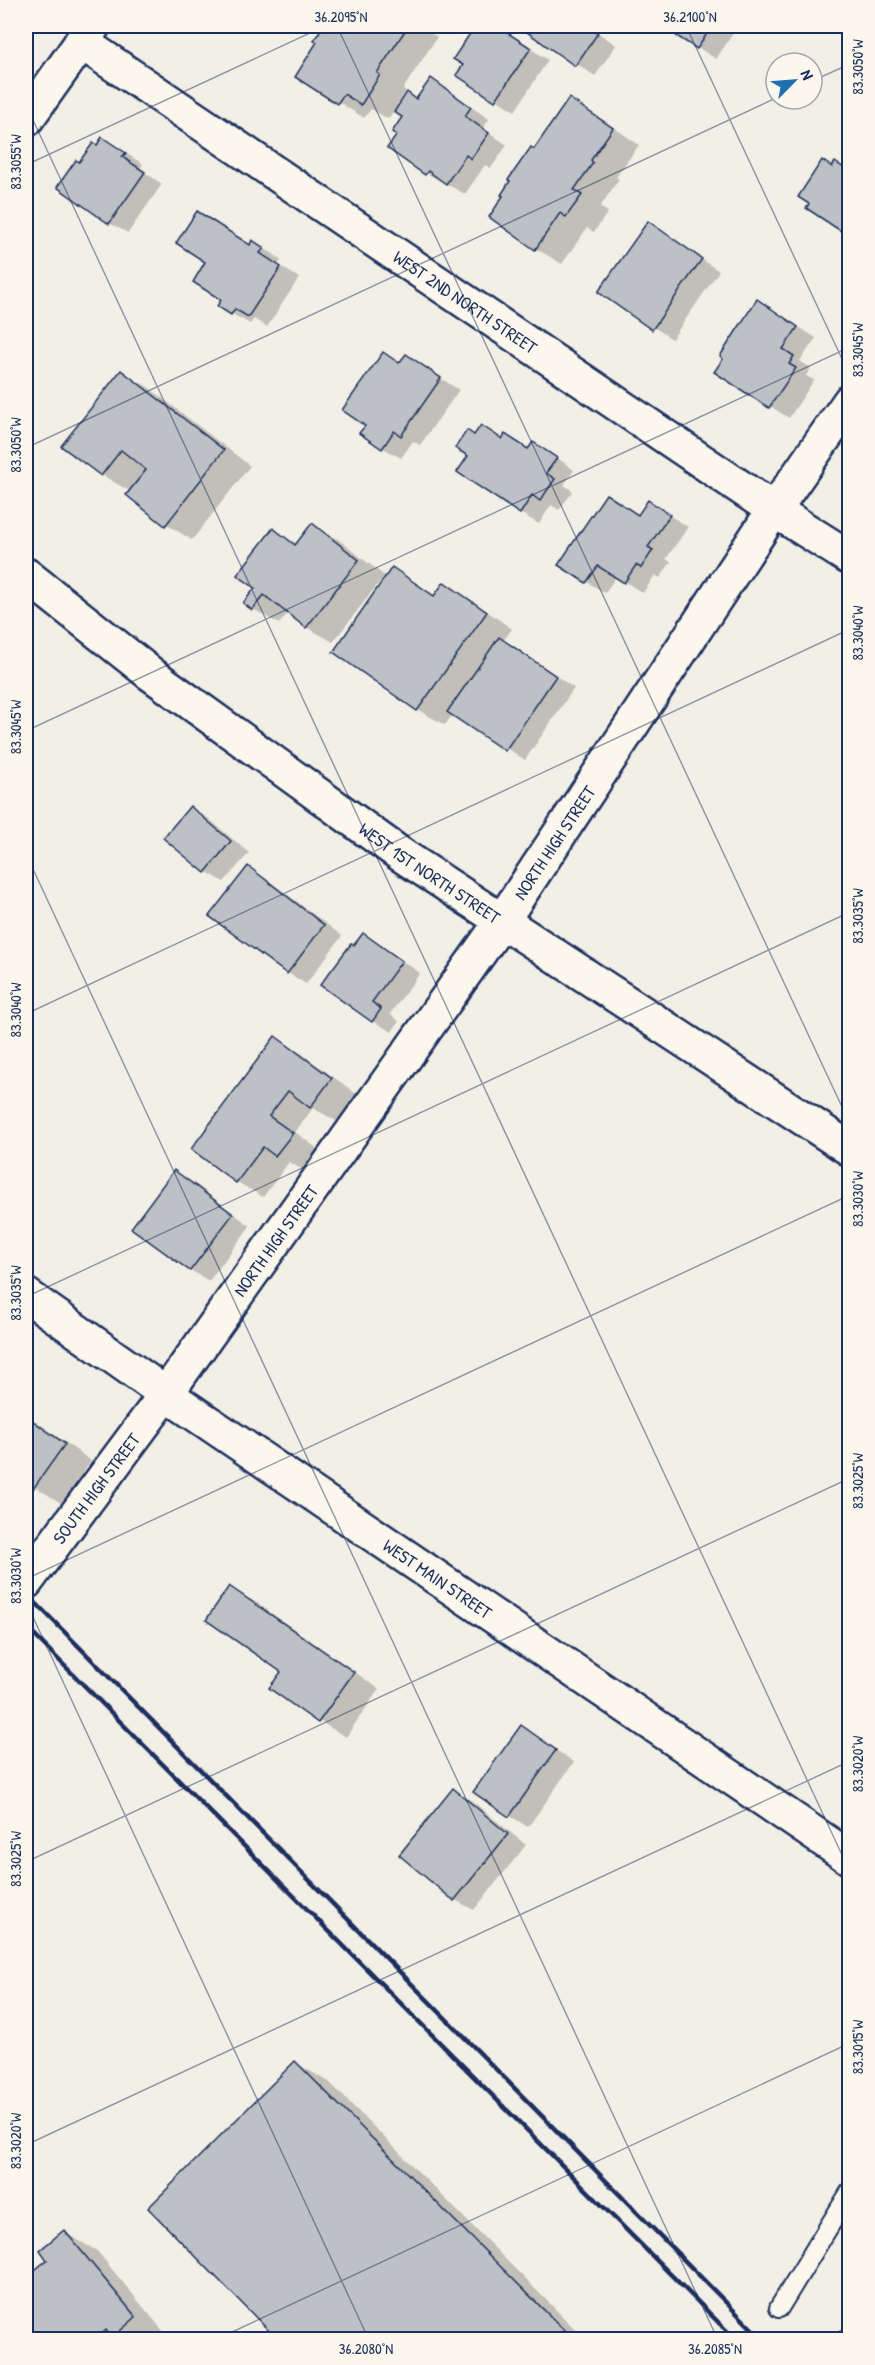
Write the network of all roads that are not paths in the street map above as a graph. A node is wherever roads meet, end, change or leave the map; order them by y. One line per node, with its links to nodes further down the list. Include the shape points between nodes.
1 (87, 34): 2 (street); 4 (street, WEST 2ND NORTH STREET)
2 (26, 120)
3 (849, 401): 4 (street, NORTH HIGH STREET)
4 (774, 510): 5 (street, WEST 2ND NORTH STREET); 7 (street, NORTH HIGH STREET)
5 (849, 558)
6 (26, 575): 7 (street, WEST 1ST NORTH STREET, via 151,674 400,854)
7 (502, 921): 8 (street, WEST 1ST NORTH STREET); 10 (street, NORTH HIGH STREET)
8 (849, 1149)
9 (26, 1295): 10 (street, WEST MAIN STREET)
10 (166, 1394): 11 (street, SOUTH HIGH STREET); 12 (street, WEST MAIN STREET)
11 (26, 1582)
12 (849, 1858)
13 (849, 2192): 14 (lane)
14 (778, 2308)

